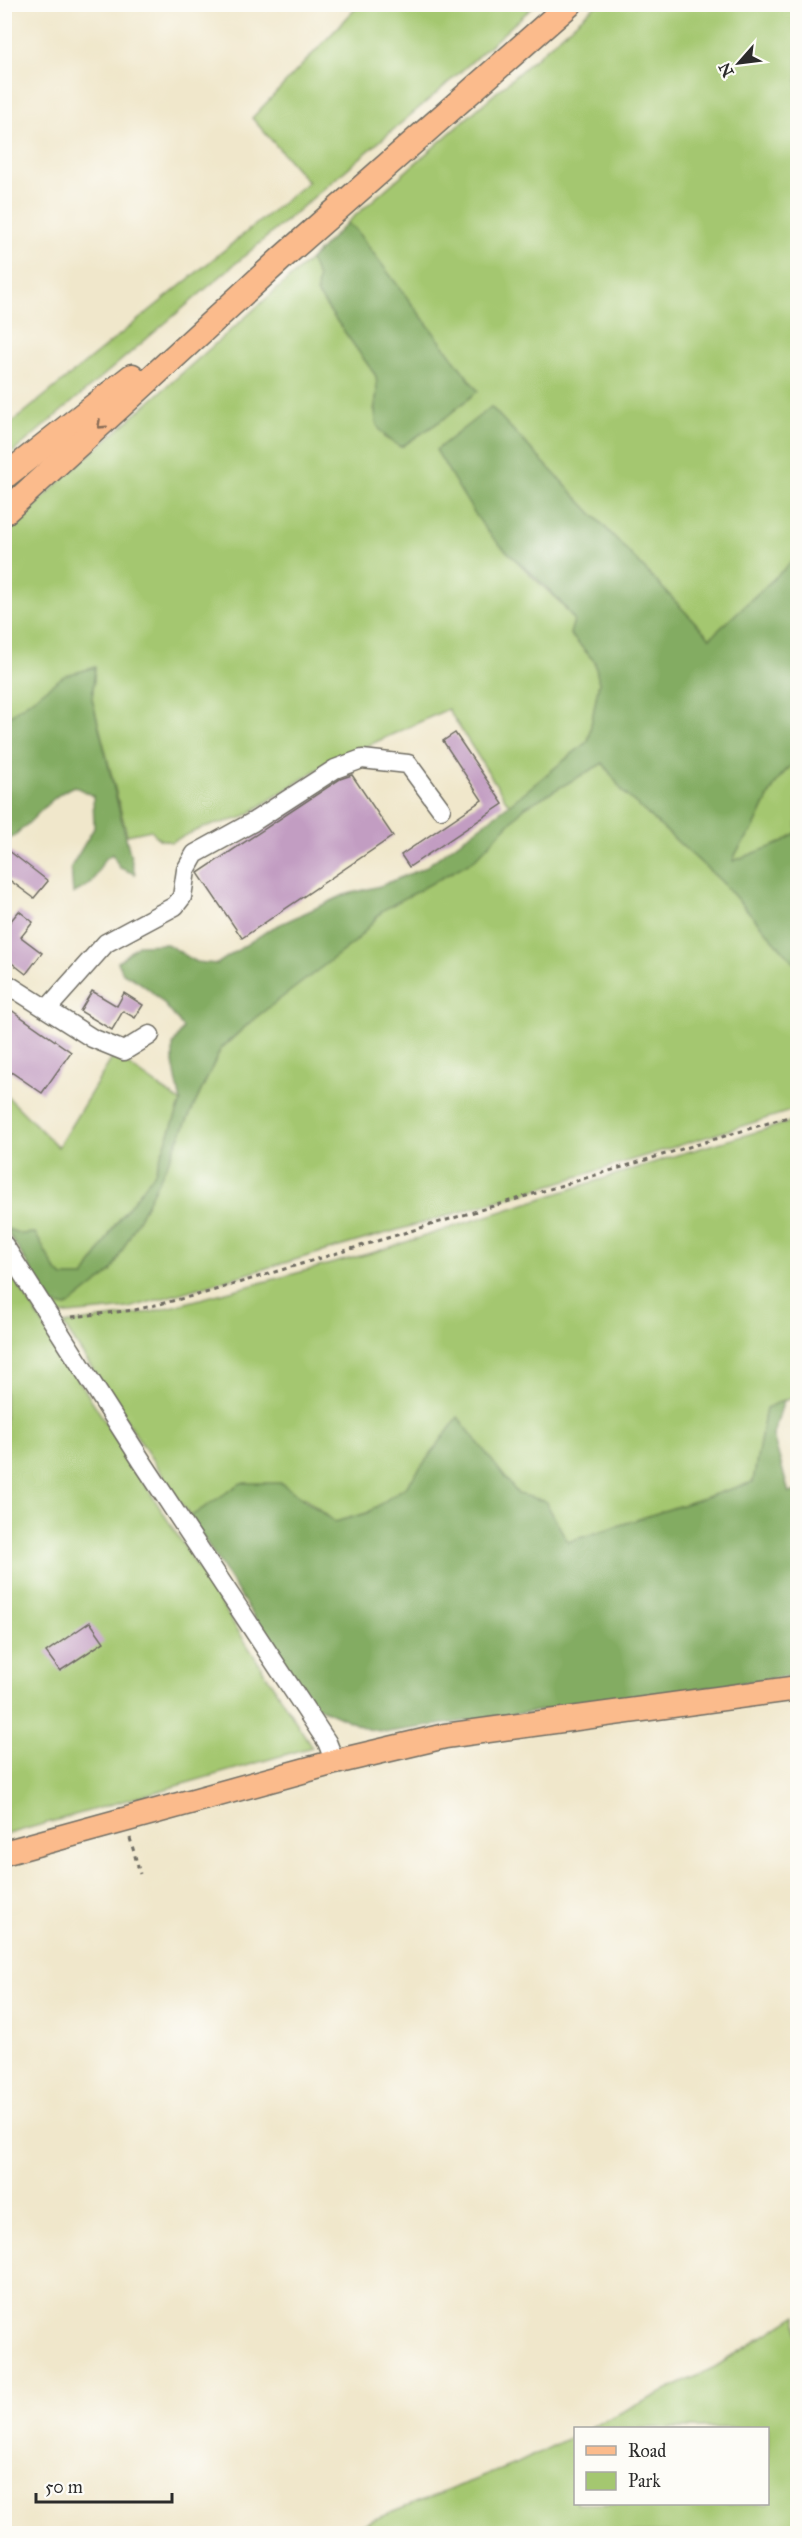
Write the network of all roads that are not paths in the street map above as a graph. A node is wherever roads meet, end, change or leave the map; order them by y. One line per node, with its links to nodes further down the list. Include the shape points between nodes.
1 (570, 4): 2 (main road)
2 (283, 257): 3 (main road); 4 (main road, one-way to 4)
3 (4, 477)
4 (4, 513)
5 (441, 809): 7 (lane, via 408,764 362,759 335,769 195,854 186,870 183,897 175,906 106,943)
6 (4, 982): 7 (lane)
7 (48, 1008): 8 (lane, via 92,1038 124,1051)
8 (150, 1035)
9 (4, 1245): 11 (lane, via 327,1742)
10 (798, 1688): 11 (main road, via 445,1736)
11 (335, 1762): 12 (main road)
12 (4, 1853)

